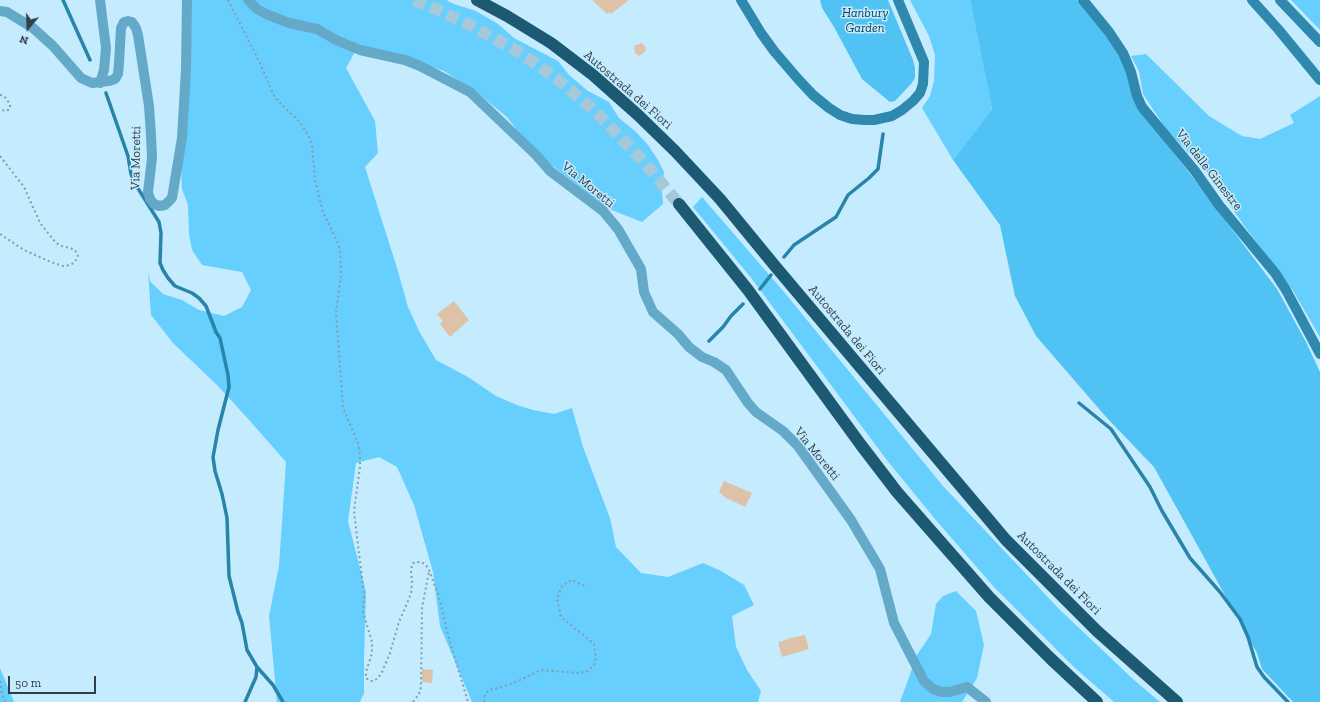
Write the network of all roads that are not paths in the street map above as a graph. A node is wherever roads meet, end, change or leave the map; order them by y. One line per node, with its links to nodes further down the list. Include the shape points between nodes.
1 (100, 0): 13 (street, via 106,48)
2 (187, 0): 13 (street, Via Moretti, via 182,138 172,198 166,205 154,204 148,192 152,158 148,106 138,35 132,22 128,20 121,28 118,74 109,81)
3 (248, 0): 16 (street, Via Moretti, via 257,9 272,17 317,29 360,50 410,62 470,92 550,171 603,211 618,229 641,269 644,292 653,312 689,347 726,370 756,412 783,431 798,446 851,520 880,569 894,623 924,681 933,689 942,692 967,687)
4 (476, 0): 18 (highway, Autostrada dei Fiori, via 551,43 593,74 675,150 720,199 1006,540 1097,631)
5 (741, 0): 6 (street, via 774,51 813,95 840,115 852,119 874,120 892,116 902,110 920,93 923,84 924,62)
6 (898, 0)
7 (1083, 0): 15 (street, Via delle Ginestre, via 1123,52 1142,107 1275,273)
8 (1252, 0): 12 (street)
9 (1280, 0): 11 (street)
10 (0, 10): 13 (street, via 33,28 81,78 92,83)
11 (1320, 42)
12 (1320, 80)
13 (100, 83)
14 (679, 204): 17 (highway, via 748,290 897,492 989,597)
15 (1320, 354)
16 (986, 702)
17 (1097, 702)
18 (1177, 702)

